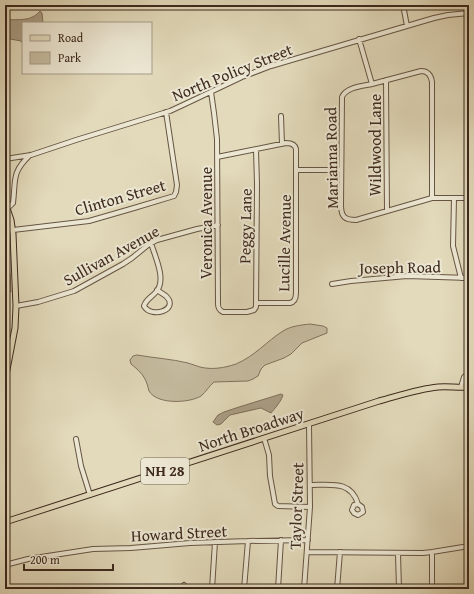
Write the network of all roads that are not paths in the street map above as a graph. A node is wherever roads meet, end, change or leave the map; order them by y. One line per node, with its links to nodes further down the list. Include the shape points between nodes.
1 (403, 5): 3 (street)
2 (469, 13): 3 (street, North Policy Street, via 448,15)
3 (407, 26): 4 (street, North Policy Street)
4 (359, 39): 6 (street); 7 (street, North Policy Street, via 271,66)
5 (386, 80): 6 (street, Marianna Road); 18 (street, Marianna Road, via 421,71 430,75); 22 (street, Wildwood Lane)
6 (372, 84): 17 (street, Marianna Road, via 350,90 342,97)
7 (211, 92): 8 (street, North Policy Street); 14 (street, Veronica Avenue, via 217,131)
8 (166, 112): 13 (street, North Policy Street); 24 (street, Clinton Street, via 177,186 175,194 89,221)
9 (281, 116): 10 (street)
10 (282, 144): 11 (street); 16 (street, Lucille Avenue, via 292,144 296,147)
11 (256, 150): 14 (street); 30 (street, Peggy Lane)
12 (5, 153): 15 (street)
13 (31, 155): 15 (street, North Policy Street); 21 (street, via 16,174 13,203)
14 (217, 157): 23 (street, Veronica Avenue)
15 (6, 159)
16 (297, 170): 17 (street); 30 (street, Lucille Avenue, via 295,299 290,304)
17 (341, 170): 22 (street, Marianna Road, via 343,216 349,220 356,220)
18 (432, 198): 19 (street, Marianna Road); 22 (street, Marianna Road)
19 (454, 198): 20 (street, Marianna Road); 26 (street, via 453,246)
20 (469, 198)
21 (6, 205): 24 (main road)
22 (387, 211)
23 (218, 225): 25 (street, Sullivan Avenue, via 157,240); 30 (street, Veronica Avenue, via 218,308 223,312 247,312 254,310)
24 (13, 230): 31 (main road)
25 (151, 244): 29 (street, via 161,277); 31 (street, Sullivan Avenue, via 123,264 74,291)
26 (461, 278): 27 (street, Joseph Road); 28 (street, Joseph Road, via 407,276)
27 (469, 278)
28 (332, 284)
29 (158, 290): 29 (street, via 145,302 147,310 158,312 168,308 168,299)
30 (256, 303)
31 (16, 306): 32 (main road, via 15,326)
32 (7, 355): 34 (main road)
33 (469, 373): 36 (street, via 464,377)
34 (5, 380)
35 (469, 386): 36 (main road, North Broadway / NH 28)
36 (461, 388): 37 (main road, North Broadway / NH 28); 38 (main road, North Broadway / NH 28, via 438,387 418,391)
37 (469, 390)
38 (309, 424): 39 (main road, North Broadway / NH 28); 41 (street, Taylor Street)
39 (264, 438): 42 (main road, North Broadway / NH 28); 44 (street, via 269,455 275,504)
40 (76, 439): 42 (street)
41 (310, 485): 43 (street, via 343,486 353,494); 44 (street, Taylor Street)
42 (90, 495): 45 (main road, North Broadway / NH 28)
43 (358, 504)
44 (310, 507): 47 (street, Taylor Street)
45 (5, 522)
46 (281, 540): 47 (street, Howard Street); 48 (street, Howard Street); 60 (street)
47 (308, 540): 51 (street, Taylor Street)
48 (248, 541): 49 (street, Howard Street); 59 (street)
49 (215, 542): 55 (street, Howard Street, via 93,549); 58 (street)
50 (469, 546): 53 (street)
51 (307, 552): 52 (street); 61 (street, Taylor Street)
52 (340, 552): 54 (street); 62 (street)
53 (432, 552): 54 (street); 64 (street)
54 (398, 553): 63 (street)
55 (5, 565)
56 (184, 585): 57 (street)
57 (180, 589)
58 (212, 589)
59 (244, 589)
60 (278, 589)
61 (304, 589)
62 (337, 589)
63 (399, 589)
64 (432, 589)

